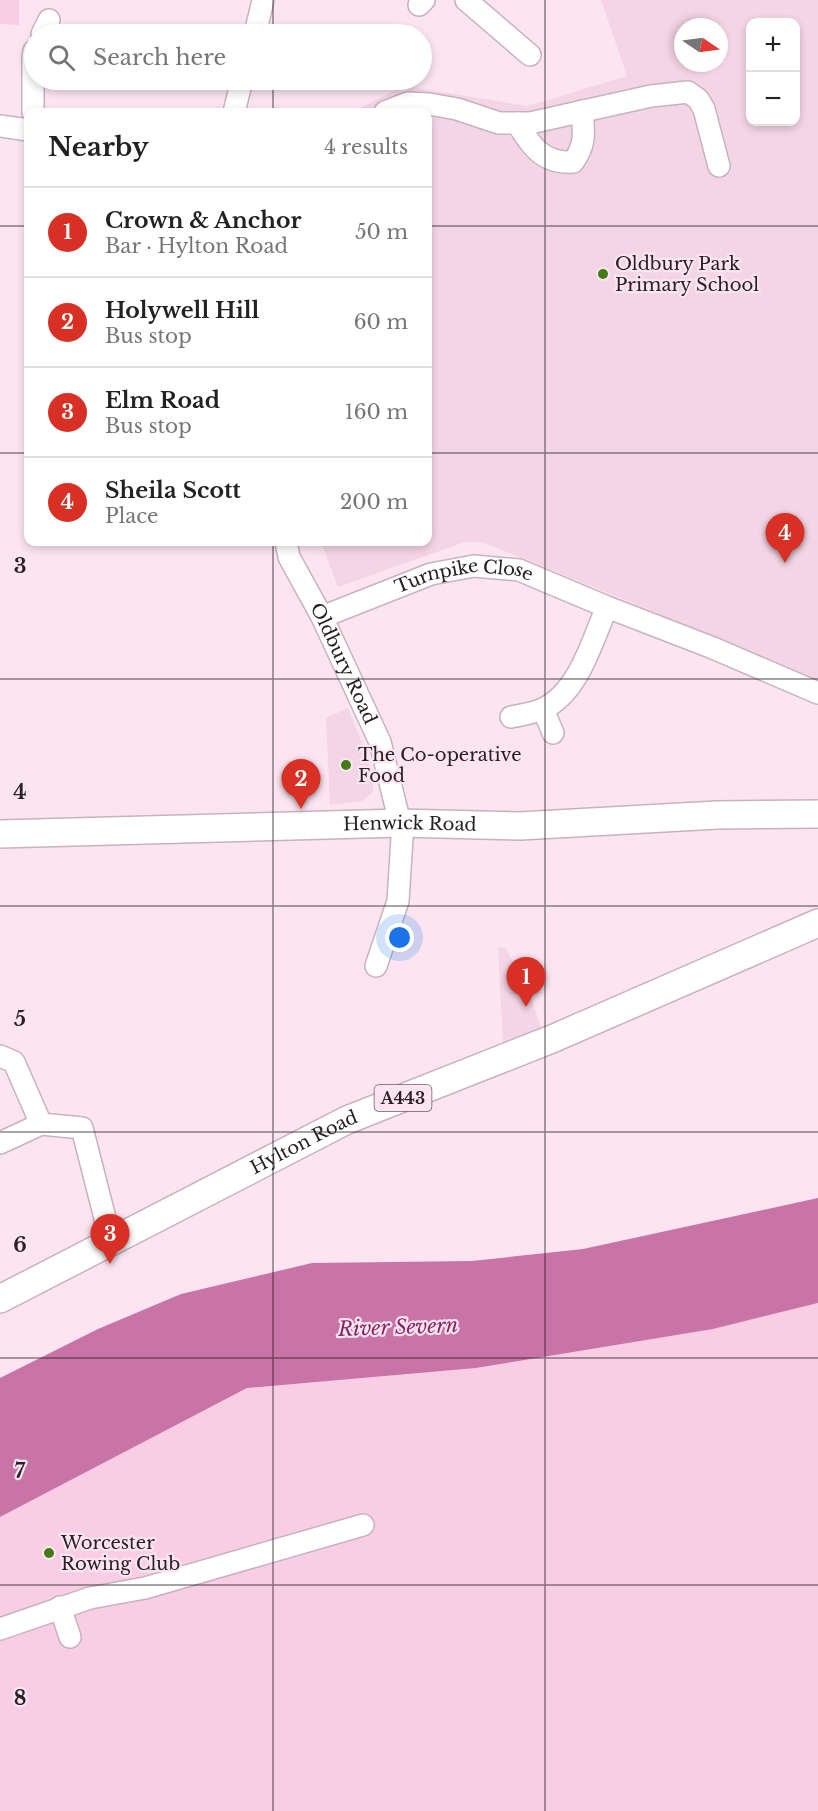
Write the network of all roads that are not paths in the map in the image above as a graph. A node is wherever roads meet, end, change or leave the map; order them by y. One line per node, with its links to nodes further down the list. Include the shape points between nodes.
1 (263, 0): 3 (street)
2 (466, 0): 4 (street)
3 (257, 24)
4 (530, 55)
5 (33, 90): 7 (street)
6 (240, 90): 8 (street)
7 (33, 108)
8 (235, 108)
9 (396, 108): 11 (street, via 429,104 500,123)
10 (582, 111): 11 (street); 11 (street, via 583,141 573,162 562,163 539,153); 14 (street, via 688,92 704,109)
11 (517, 123)
12 (0, 126): 13 (street)
13 (24, 129)
14 (719, 166)
15 (287, 546): 17 (street, Oldbury Road)
16 (607, 607): 17 (street, Turnpike Close, via 519,570 474,566 431,574); 18 (street, Turnpike Close); 19 (street, via 576,679 564,694)
17 (321, 617): 23 (street, Oldbury Road, via 380,742)
18 (818, 693)
19 (543, 709): 20 (street); 21 (street)
20 (511, 717)
21 (553, 733)
22 (818, 814): 23 (main road, Henwick Road, via 717,815 520,826)
23 (400, 823): 24 (main road, Henwick Road); 26 (street, Oldbury Road, via 398,901)
24 (0, 834)
25 (818, 923): 30 (main road, Hylton Road / A443, via 552,1039 347,1120)
26 (376, 966)
27 (0, 1056): 28 (street, via 14,1062)
28 (41, 1124): 29 (street); 30 (street, via 82,1128 107,1226)
29 (0, 1143)
30 (115, 1241): 31 (main road, Hylton Road / A443)
31 (0, 1299)
32 (363, 1525): 33 (street, via 145,1588)
33 (60, 1607): 34 (street); 35 (street)
34 (0, 1629)
35 (70, 1637)

